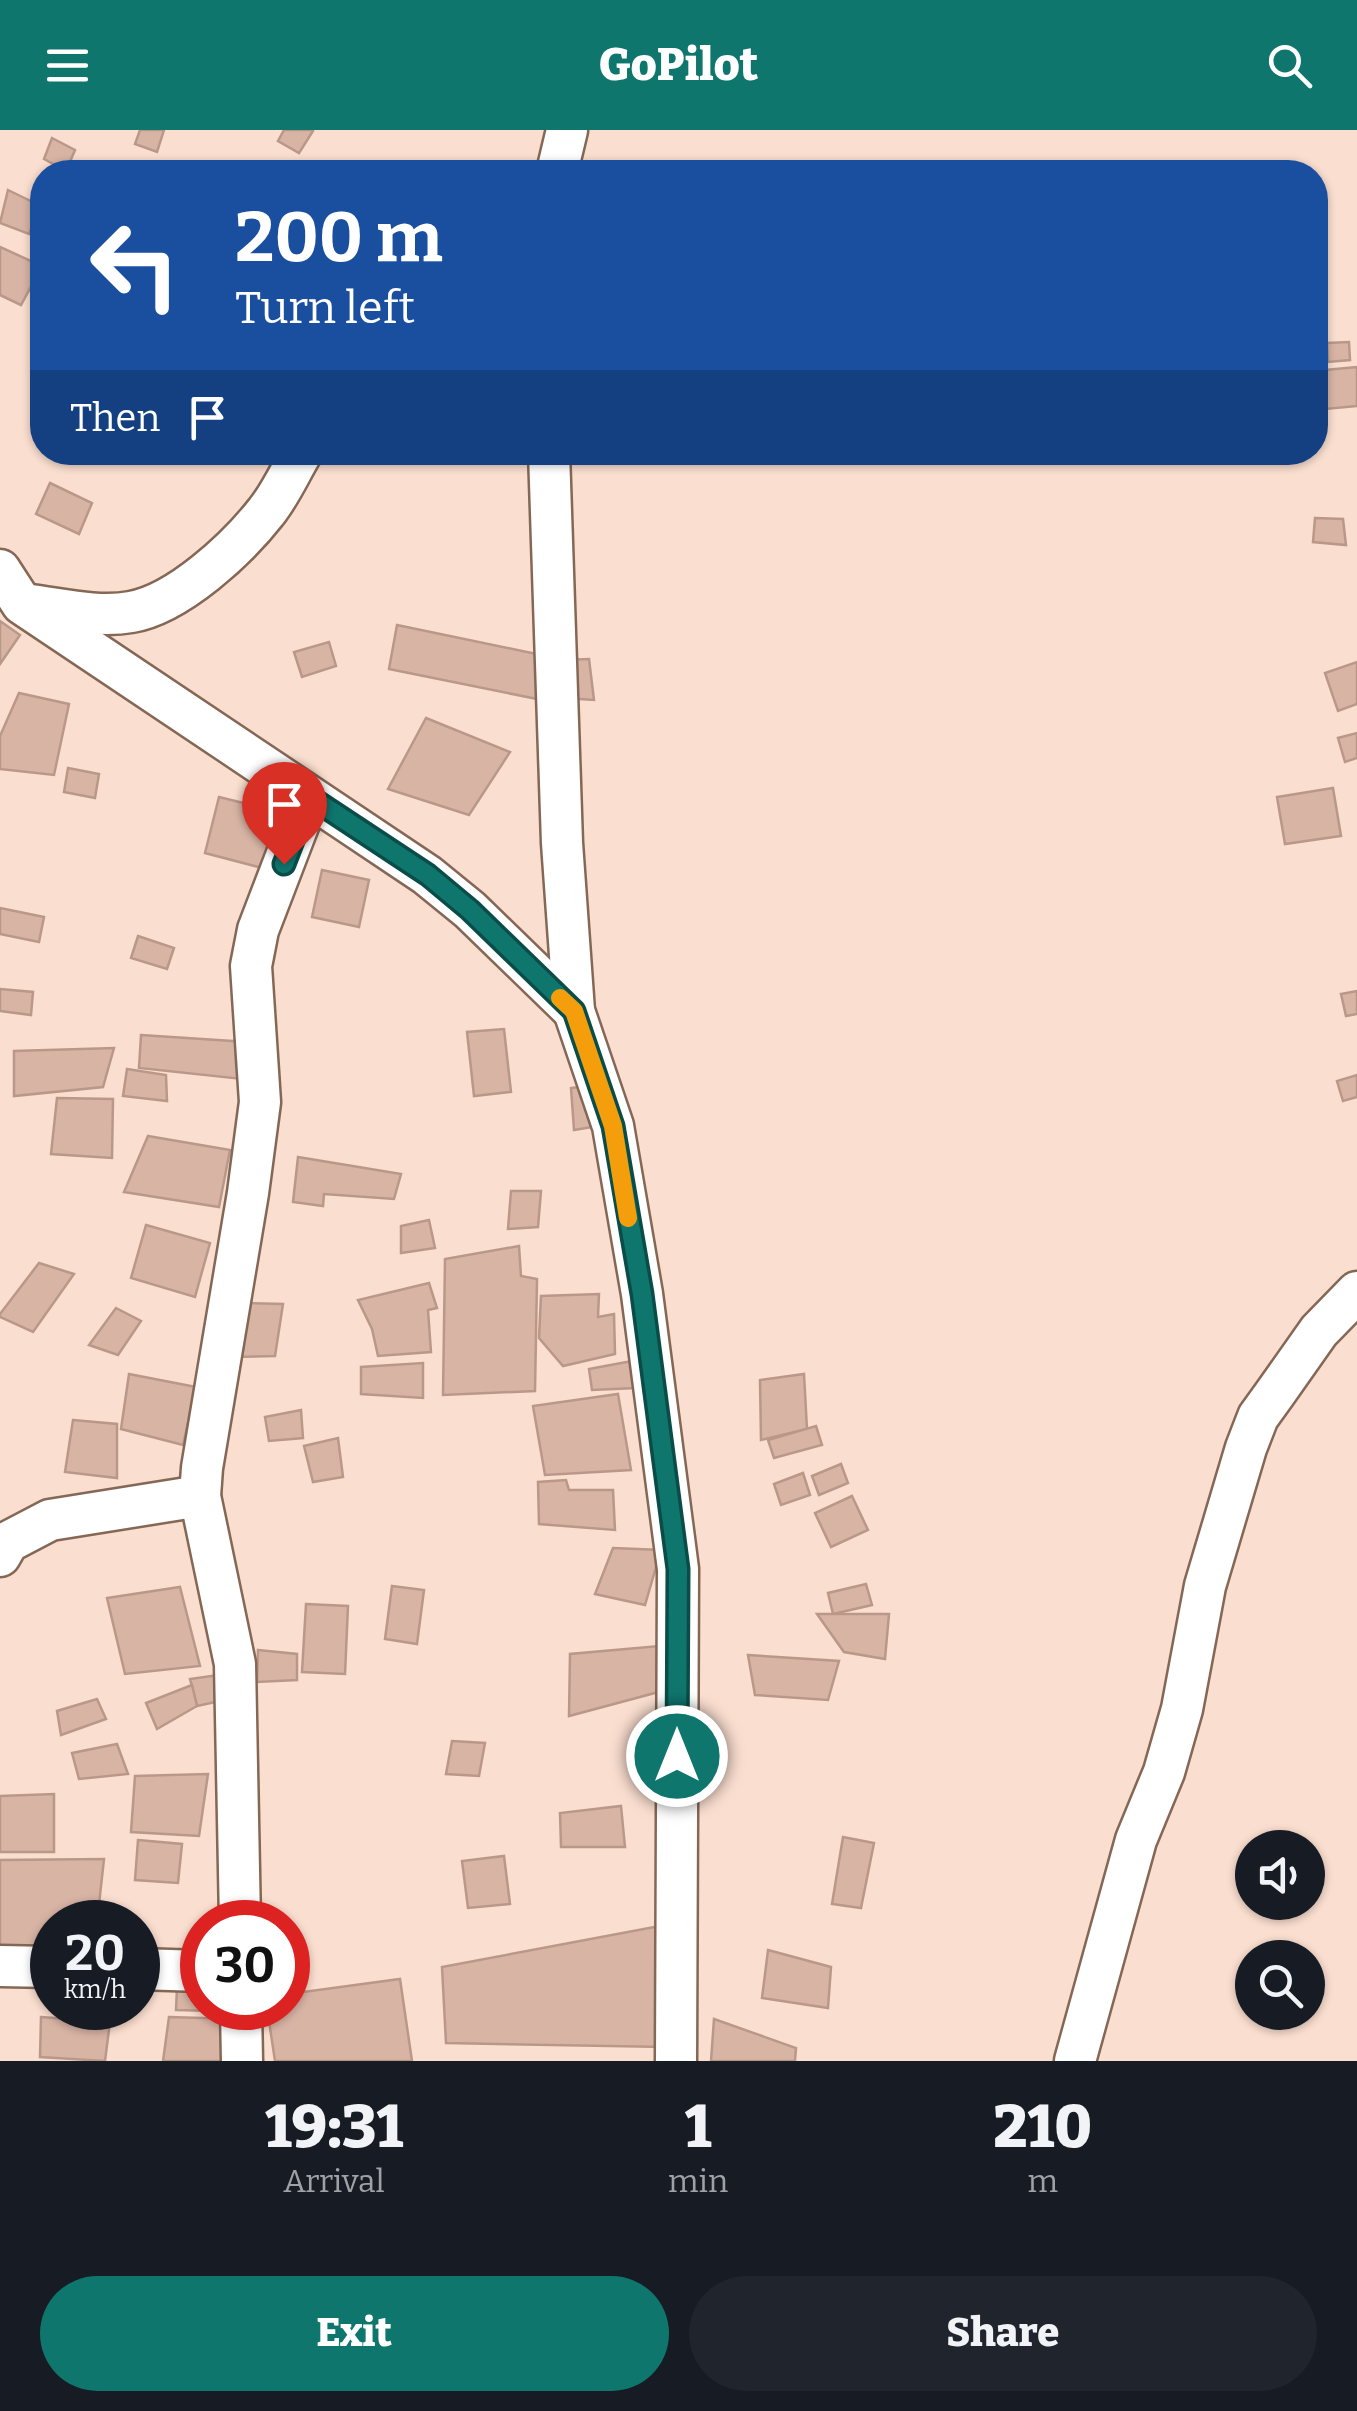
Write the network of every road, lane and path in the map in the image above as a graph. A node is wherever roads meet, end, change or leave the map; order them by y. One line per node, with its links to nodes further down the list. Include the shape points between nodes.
1 (566, 130): 2 (street)
2 (559, 160)
3 (294, 465): 6 (street, via 268,510 227,554 171,596 132,612)
4 (549, 465): 8 (street)
5 (0, 570): 6 (street)
6 (22, 604): 7 (street)
7 (310, 797): 8 (street, via 442,887); 10 (street, via 258,930 251,966 260,1102)
8 (574, 1011): 17 (street, via 613,1126 678,1569)
9 (1357, 1292): 18 (street, via 1319,1331 1258,1418 1246,1448 1205,1586 1182,1709 1136,1840)
10 (200, 1496): 11 (street, via 50,1520 8,1542); 12 (street, via 235,1664)
11 (0, 1556)
12 (240, 1900)
13 (0, 1966): 14 (street)
14 (30, 1967)
15 (242, 2030): 16 (street)
16 (242, 2061)
17 (676, 2061)
18 (1075, 2061)

